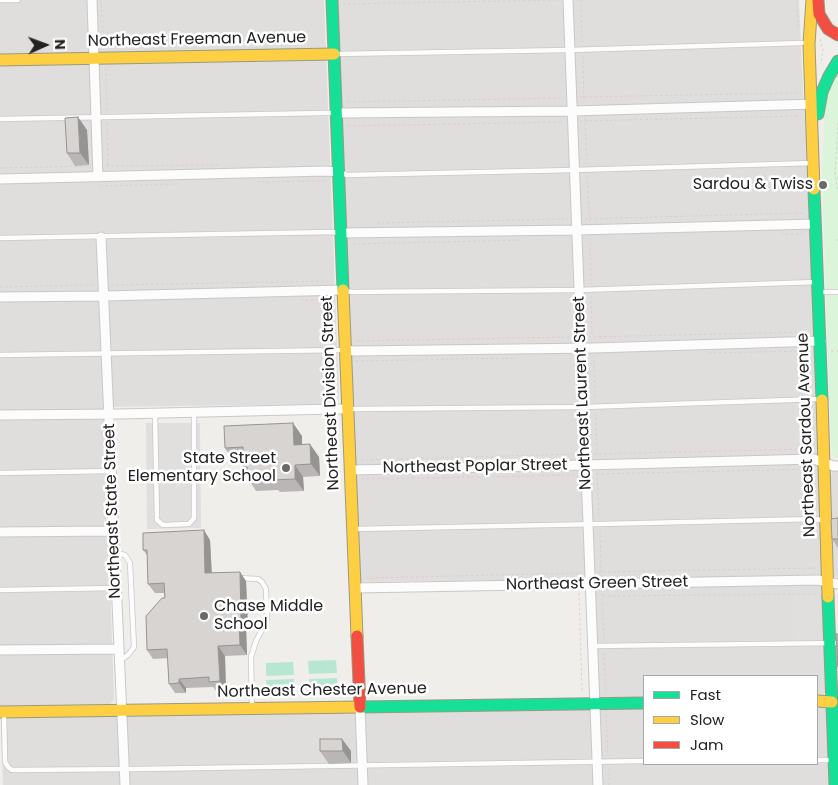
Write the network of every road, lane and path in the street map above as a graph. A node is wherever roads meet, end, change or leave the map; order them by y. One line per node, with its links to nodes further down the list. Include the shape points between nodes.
1 (0, 0): 2 (lane)
2 (18, 0)
3 (92, 0): 20 (street)
4 (101, 0): 20 (path)
5 (559, 0): 13 (path)
6 (568, 0): 17 (street, Northeast Laurent Street)
7 (575, 0): 8 (path)
8 (581, 0): 9 (path); 18 (path)
9 (588, 0)
10 (801, 0): 16 (street)
11 (812, 0): 24 (street)
12 (818, 0): 14 (street, via 819,14 828,29)
13 (332, 2): 19 (street, Northeast Division Street)
14 (838, 34)
15 (820, 37): 23 (path, via 823,44)
16 (802, 43): 18 (lane); 24 (street)
17 (570, 50): 18 (lane); 19 (lane); 27 (street, Northeast Laurent Street)
18 (583, 50): 26 (path)
19 (334, 54): 20 (street, Northeast Freeman Avenue); 32 (street, Northeast Division Street)
20 (99, 58): 21 (street, Northeast Freeman Avenue); 34 (street); 35 (path)
21 (0, 60)
22 (838, 61): 29 (street)
23 (821, 64)
24 (811, 84): 29 (street)
25 (800, 93): 26 (path)
26 (584, 97): 27 (path); 30 (path)
27 (572, 98): 28 (path); 31 (street, Northeast Laurent Street)
28 (344, 102)
29 (815, 104): 30 (street); 41 (street, Northeast Sardou Avenue)
30 (585, 110): 31 (street); 37 (path)
31 (572, 111): 32 (street); 38 (street, Northeast Laurent Street)
32 (337, 114): 35 (lane); 40 (street, Northeast Division Street)
33 (801, 116): 37 (path)
34 (96, 117): 35 (lane); 36 (lane); 43 (street)
35 (107, 117): 44 (path)
36 (0, 119)
37 (585, 121): 38 (path); 47 (path)
38 (572, 122): 40 (path); 46 (street, Northeast Laurent Street)
39 (838, 122): 52 (path, via 835,174)
40 (337, 126): 48 (street, Northeast Division Street)
41 (814, 162): 47 (lane); 53 (street, Northeast Sardou Avenue)
42 (227, 164): 44 (path)
43 (98, 166): 44 (path); 45 (path); 50 (street)
44 (108, 166): 49 (path)
45 (0, 168)
46 (574, 170): 47 (lane); 48 (lane, via 347,175); 54 (street, Northeast Laurent Street)
47 (587, 170): 55 (path)
48 (339, 172): 49 (street); 56 (street, Northeast Division Street)
49 (109, 176): 50 (street)
50 (98, 177): 51 (street)
51 (0, 178)
52 (838, 191)
53 (816, 224): 55 (street); 64 (street, Northeast Sardou Avenue)
54 (576, 230): 55 (street); 56 (street); 67 (street, Northeast Laurent Street)
55 (590, 230): 65 (path)
56 (341, 233): 57 (lane); 66 (street, Northeast Division Street)
57 (101, 237): 58 (lane); 62 (street, Northeast State Street)
58 (0, 238)
59 (524, 240): 60 (path)
60 (350, 244)
61 (330, 281): 62 (path)
62 (103, 285): 63 (path); 69 (street, Northeast State Street)
63 (0, 286)
64 (818, 287): 65 (lane); 68 (lane); 73 (street, Northeast Sardou Avenue)
65 (591, 289): 67 (lane); 71 (path)
66 (344, 290): 67 (lane); 69 (street); 74 (street, Northeast Division Street)
67 (579, 290): 72 (street, Northeast Laurent Street)
68 (838, 292)
69 (104, 296): 70 (street); 77 (street, Northeast State Street)
70 (0, 297)
71 (592, 336): 72 (path); 73 (path, via 810,332); 76 (path)
72 (581, 337): 74 (path); 75 (street, Northeast Laurent Street)
73 (815, 342): 76 (street); 79 (street, Northeast Sardou Avenue)
74 (350, 346): 75 (street, via 354,351); 77 (lane); 82 (street, Northeast Division Street)
75 (581, 348): 76 (street); 80 (street, Northeast Laurent Street)
76 (594, 348): 81 (path)
77 (106, 354): 78 (lane); 84 (street, Northeast State Street)
78 (0, 355)
79 (822, 399): 81 (lane); 90 (street, Northeast Sardou Avenue, via 824,449)
80 (584, 407): 81 (lane); 82 (lane); 87 (street, Northeast Laurent Street)
81 (595, 407): 88 (path)
82 (348, 409): 83 (street); 94 (street, Northeast Division Street)
83 (194, 412): 86 (street); 86 (lane, via 194,518 189,524 163,525 158,520)
84 (109, 414): 85 (street); 86 (street); 95 (street, Northeast State Street)
85 (0, 415)
86 (155, 417)
87 (586, 454): 88 (path); 89 (path); 92 (street, Northeast Laurent Street)
88 (597, 454): 90 (path, via 813,449); 91 (path)
89 (358, 460)
90 (817, 464): 91 (street, Northeast Poplar Street); 93 (street, Northeast Poplar Street); 97 (street, Northeast Sardou Avenue)
91 (597, 465): 92 (street, Northeast Poplar Street); 98 (path)
92 (586, 466): 94 (street, Northeast Poplar Street); 99 (street, Northeast Laurent Street)
93 (838, 466)
94 (351, 470): 100 (street, Northeast Division Street)
95 (111, 471): 96 (lane); 102 (street, Northeast State Street)
96 (0, 473)
97 (828, 522): 98 (lane, via 816,519); 107 (street, Northeast Sardou Avenue)
98 (600, 524): 99 (lane); 106 (path)
99 (588, 525): 100 (lane); 105 (street, Northeast Laurent Street)
100 (353, 529): 109 (street, Northeast Division Street)
101 (0, 532): 102 (street)
102 (114, 532): 103 (street, Northeast State Street)
103 (115, 553): 108 (street, Northeast State Street); 117 (lane, via 125,555 130,563 134,647)
104 (236, 578): 123 (lane, via 258,579 266,589 267,618 251,657)
105 (590, 584): 106 (street, Northeast Green Street); 109 (street, Northeast Green Street); 114 (street, Northeast Laurent Street)
106 (601, 584): 107 (street, Northeast Green Street, via 818,580); 111 (path)
107 (831, 587): 111 (path); 112 (street, Northeast Sardou Avenue)
108 (116, 588): 110 (lane); 115 (street, Northeast State Street)
109 (356, 588): 122 (street, Northeast Division Street)
110 (0, 590)
111 (602, 596): 113 (path)
112 (834, 643): 113 (lane); 119 (street, Northeast Sardou Avenue)
113 (604, 645): 114 (lane); 121 (path)
114 (593, 646): 121 (street, Northeast Laurent Street)
115 (119, 649): 116 (street); 117 (street, Northeast State Street)
116 (0, 650)
117 (120, 661): 124 (street, Northeast State Street)
118 (818, 701): 119 (street)
119 (835, 702): 127 (street, Northeast Sardou Avenue)
120 (643, 703): 121 (street, Northeast Chester Avenue)
121 (600, 704): 122 (street, Northeast Chester Avenue); 128 (street, Northeast Laurent Street); 129 (path)
122 (360, 707): 123 (street, Northeast Chester Avenue); 131 (street, Northeast Division Street)
123 (252, 708): 124 (street, Northeast Chester Avenue)
124 (122, 710): 125 (street, Northeast Chester Avenue); 132 (street, Northeast State Street)
125 (2, 712): 132 (lane, via 5,762 12,770)
126 (818, 760): 127 (lane)
127 (836, 760): 137 (street, Northeast Sardou Avenue)
128 (597, 762): 129 (lane); 131 (lane); 135 (street, Northeast Laurent Street)
129 (609, 762): 130 (lane); 136 (path)
130 (643, 762)
131 (363, 765): 132 (lane); 134 (street, Northeast Division Street)
132 (124, 768): 133 (street, Northeast State Street)
133 (125, 785)
134 (363, 785)
135 (598, 785)
136 (609, 785)
137 (835, 785)

